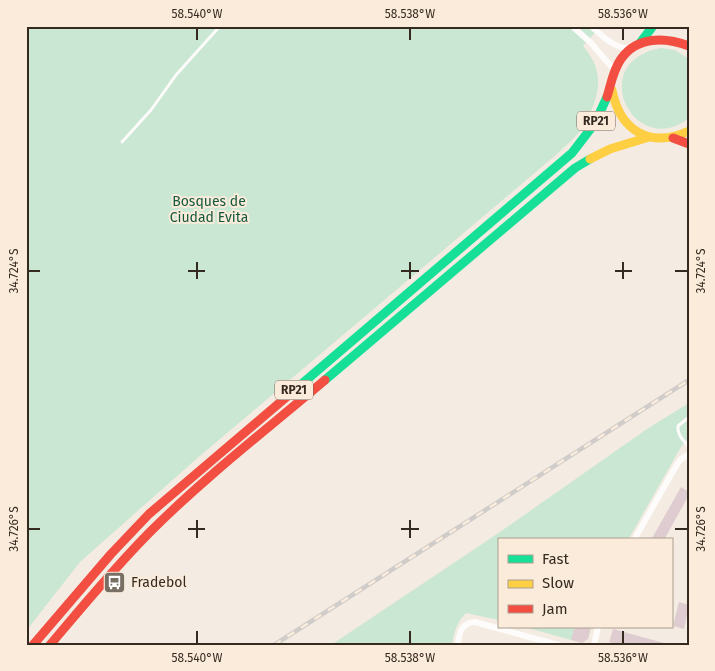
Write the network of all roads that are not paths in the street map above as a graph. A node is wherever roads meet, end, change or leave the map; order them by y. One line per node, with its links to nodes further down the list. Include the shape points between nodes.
1 (220, 26): 13 (lane)
2 (572, 26): 8 (street)
3 (591, 26): 7 (street, via 614,44)
4 (653, 26): 5 (main road, RP21)
5 (640, 43): 6 (main road, RP21, via 663,38); 7 (main road, RP21)
6 (689, 46)
7 (631, 49): 8 (main road, RP21)
8 (615, 71): 9 (main road, RP21)
9 (612, 84): 11 (main road, RP21, via 618,113 637,133); 20 (main road, RP21, via 594,125 572,153 155,509 111,554)
10 (689, 131): 12 (main road, RP21)
11 (649, 137): 12 (main road, RP21); 21 (main road, RP21, via 600,152 575,168 151,531)
12 (673, 138): 14 (main road)
13 (122, 142)
14 (689, 144)
15 (689, 417): 16 (lane, via 678,426 678,431)
16 (689, 447)
17 (689, 454): 18 (street, via 676,466)
18 (635, 538)
19 (598, 628): 24 (street)
20 (33, 645)
21 (50, 645)
22 (458, 645): 23 (street, via 461,628 475,622)
23 (558, 645)
24 (594, 645)

